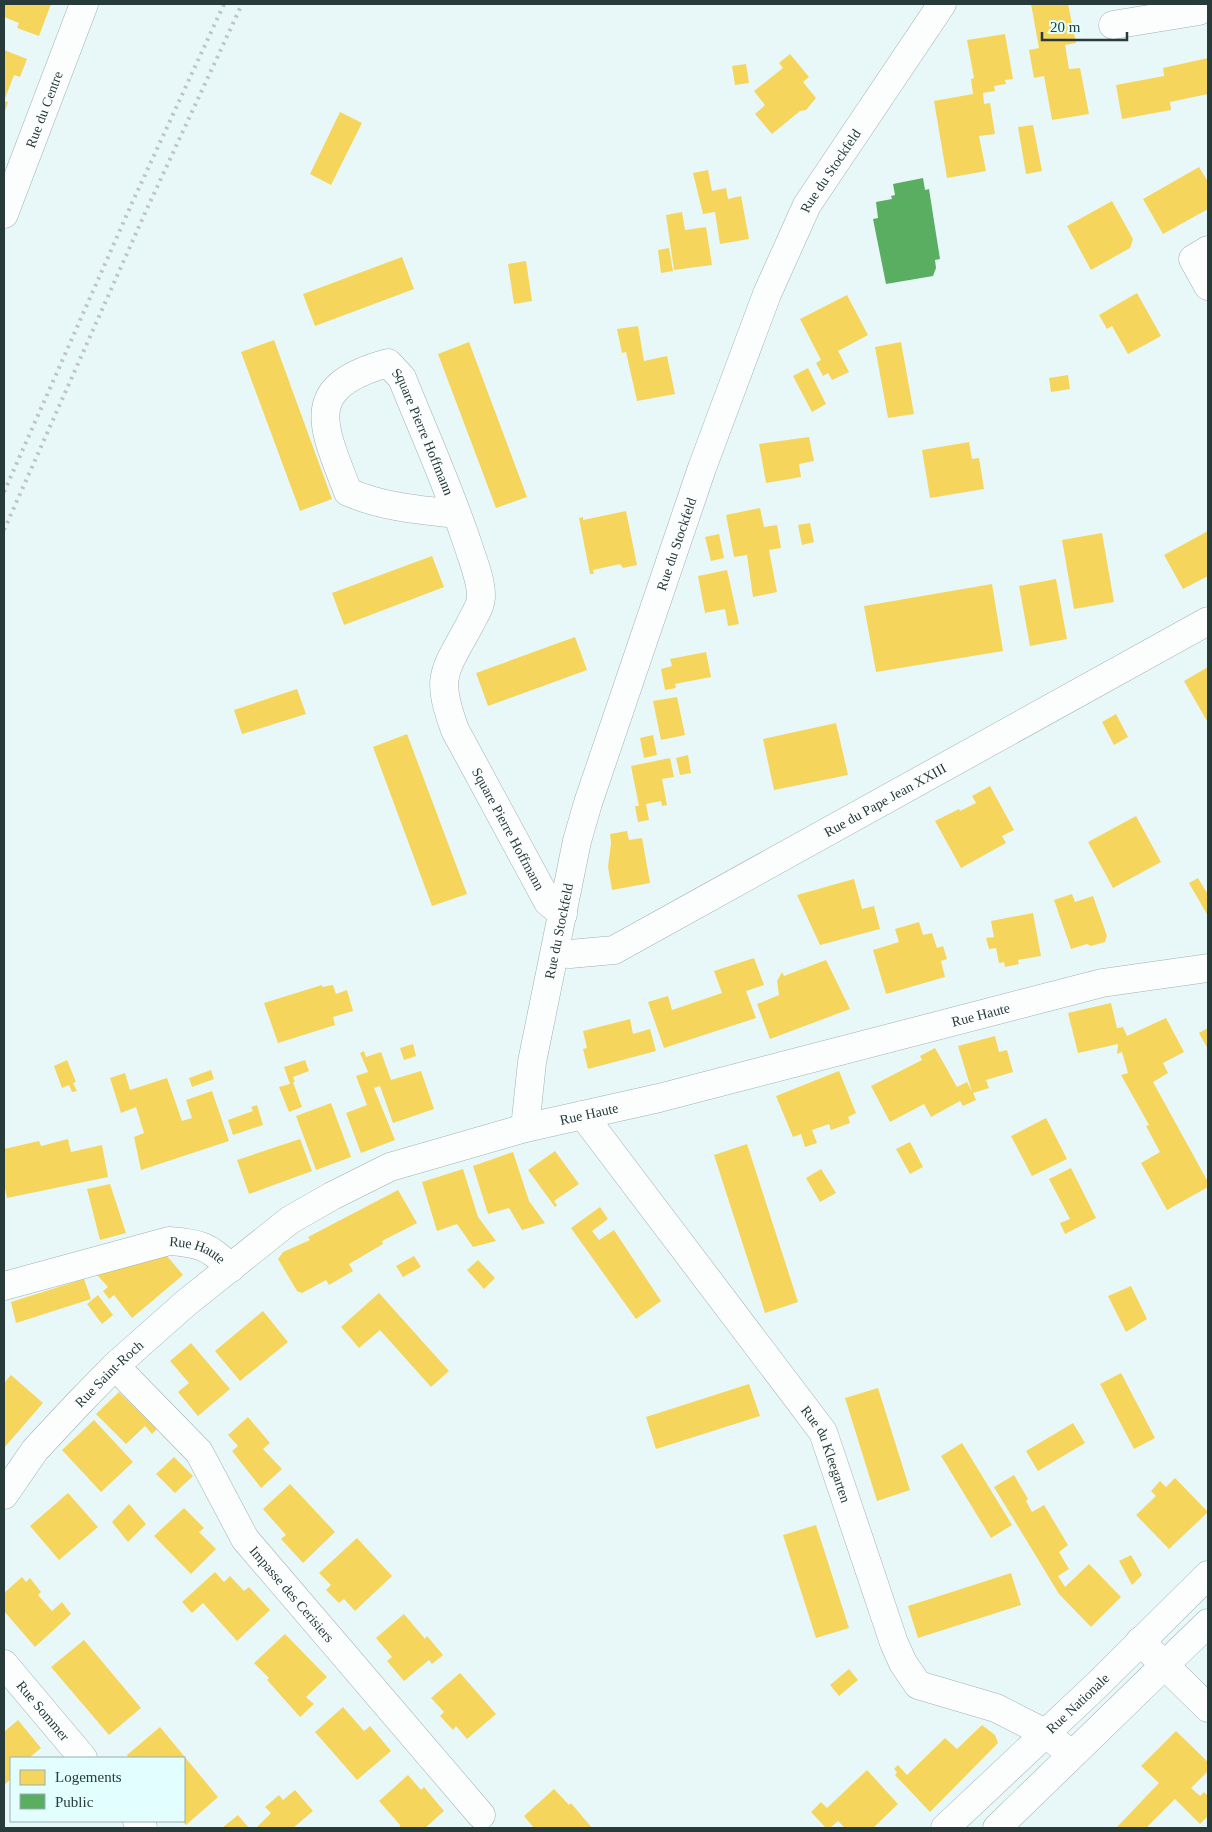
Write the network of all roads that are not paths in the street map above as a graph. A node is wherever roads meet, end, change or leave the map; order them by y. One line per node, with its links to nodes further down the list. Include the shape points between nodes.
1 (84, 4): 5 (street, Rue du Centre)
2 (942, 4): 10 (street, Rue du Stockfeld, via 807,205 767,294 702,468 588,803)
3 (1208, 4): 4 (street, via 1199,11)
4 (1113, 25)
5 (4, 214)
6 (1208, 250): 7 (street, via 1193,259)
7 (1208, 286)
8 (457, 514): 8 (street, Square Pierre Hoffmann, via 402,378 388,363 361,370 334,390 325,408 326,435 348,492 401,508); 10 (street, Square Pierre Hoffmann, via 479,580 481,598 445,670 446,707 455,730 548,902)
9 (1208, 621): 11 (street, Rue du Pape Jean XXIII, via 614,950)
10 (563, 914): 11 (street, Rue du Stockfeld)
11 (555, 953): 14 (street, Rue du Stockfeld, via 532,1062)
12 (1208, 968): 13 (street, Rue Haute, via 1102,983)
13 (583, 1115): 14 (street, Rue Haute); 25 (street, Rue du Kleegarten, via 823,1432 894,1643 918,1685 996,1708)
14 (525, 1128): 15 (street, Rue Haute, via 390,1167 290,1220)
15 (231, 1268): 16 (street, Rue Haute, via 195,1242 169,1241); 17 (street, Rue Saint-Roch)
16 (4, 1286)
17 (115, 1366): 18 (street, Rue Saint-Roch, via 35,1450); 28 (street, Impasse des Cerisiers, via 199,1452 245,1539)
18 (4, 1495)
19 (1208, 1574): 21 (street, Rue Nationale)
20 (1208, 1623): 23 (street)
21 (1140, 1640): 23 (street); 25 (street, Rue Nationale)
22 (4, 1664): 27 (street, Rue Sommer)
23 (1164, 1666): 24 (street); 26 (street)
24 (1208, 1708)
25 (1044, 1733): 26 (street, Rue du Kleegarten); 29 (street, Rue Nationale)
26 (1071, 1754): 30 (street)
27 (83, 1757)
28 (481, 1815)
29 (945, 1828)
30 (997, 1828)

